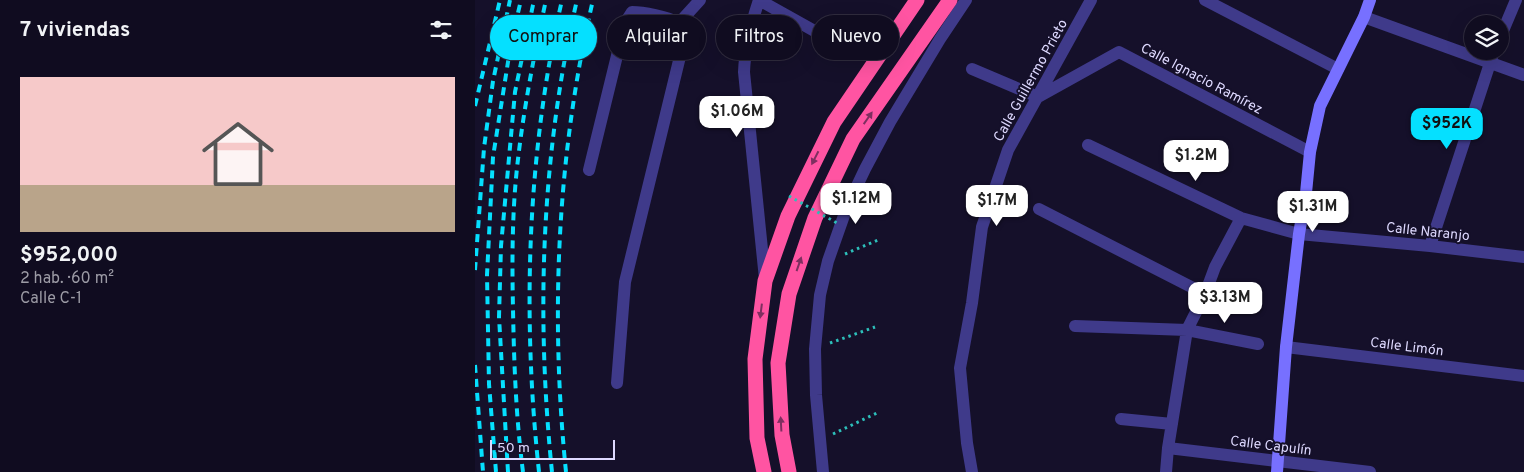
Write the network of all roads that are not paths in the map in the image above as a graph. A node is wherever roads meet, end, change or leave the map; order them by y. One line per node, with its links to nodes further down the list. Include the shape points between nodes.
1 (700, 0): 12 (street)
2 (759, 0): 15 (street); 33 (street, via 747,36 744,72)
3 (917, 0): 33 (highway, one-way to 33, via 834,122 787,216)
4 (950, 0): 46 (highway, one-way to 4, via 782,435 778,363 789,294 815,218 853,139)
5 (966, 0): 47 (street, via 940,38 865,169 847,207 828,261 820,296 815,349)
6 (1091, 0): 24 (street, Calle Guillermo Prieto)
7 (1205, 0): 22 (street)
8 (1370, 0): 13 (street)
9 (1516, 0): 14 (street)
10 (630, 15): 11 (street, via 632,12)
11 (653, 15)
12 (686, 15)
13 (1364, 17): 16 (street); 22 (street)
14 (1509, 17)
15 (812, 30)
16 (1464, 48)
17 (616, 60): 27 (street)
18 (679, 60): 40 (street, via 625,282)
19 (1491, 60): 31 (street)
20 (1497, 60): 23 (street)
21 (972, 69): 24 (street)
22 (1338, 69): 26 (street, via 1320,106)
23 (1524, 75)
24 (1038, 97): 26 (street, Calle Ignacio Ramírez, via 1119,52); 48 (street, Calle Guillermo Prieto, via 1008,150 983,227 961,368)
25 (1088, 145): 29 (street, Calle Naranjo)
26 (1310, 152): 30 (street)
27 (589, 170)
28 (1039, 208): 34 (street)
29 (1241, 218): 30 (street, Calle Naranjo); 34 (street, via 1215,267)
30 (1299, 234): 31 (street, Calle Naranjo); 38 (street)
31 (1430, 246): 32 (street, Calle Naranjo)
32 (1524, 257)
33 (765, 281): 45 (highway, one-way to 45, via 755,359 757,438)
34 (1205, 294): 36 (street)
35 (1075, 326): 36 (street)
36 (1187, 330): 37 (street); 42 (street)
37 (1258, 344)
38 (1287, 346): 39 (street, Calle Limón); 44 (street)
39 (1524, 376)
40 (617, 383)
41 (1121, 419): 42 (street)
42 (1172, 424): 43 (street)
43 (1168, 448): 44 (street, Calle Capulín); 49 (street)
44 (1277, 466): 50 (street, Calle Capulín)
45 (764, 472)
46 (789, 472)
47 (823, 472)
48 (972, 472)
49 (1166, 472)
50 (1369, 472)

